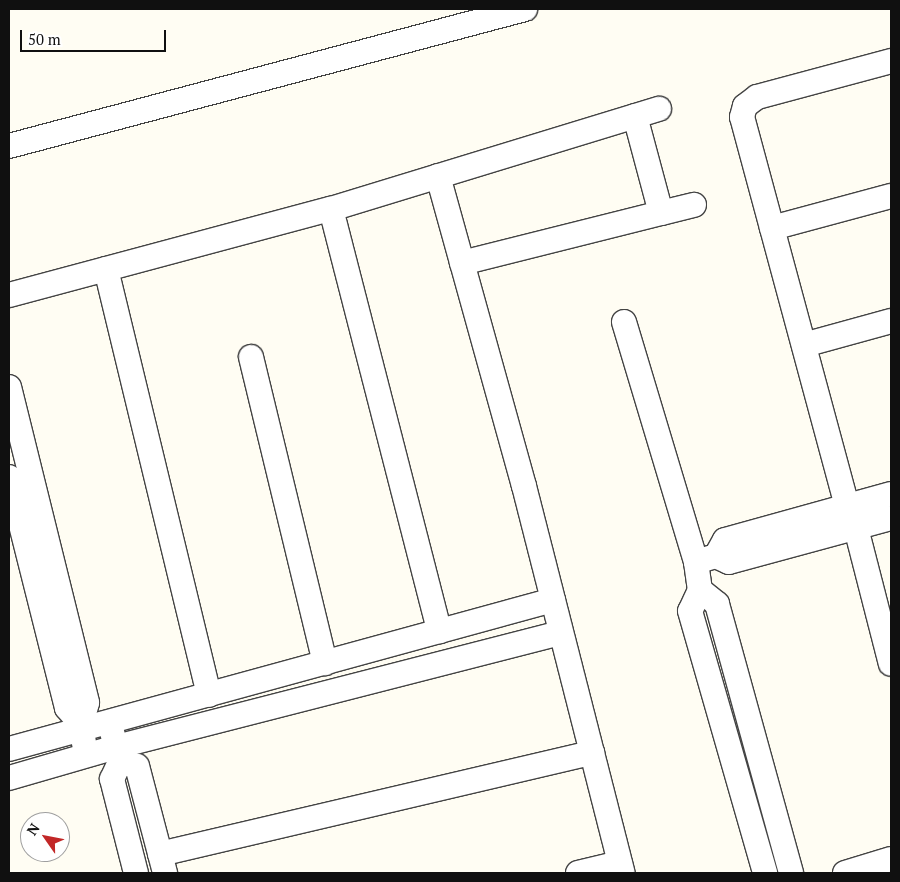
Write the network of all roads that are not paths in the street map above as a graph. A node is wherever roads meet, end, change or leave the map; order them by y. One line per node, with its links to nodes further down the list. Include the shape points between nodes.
1 (525, 9): 2 (street)
2 (470, 16): 6 (street)
3 (891, 61): 12 (street, via 757,97 745,106 742,117)
4 (659, 109): 5 (street)
5 (635, 116): 7 (street); 11 (street)
6 (9, 146)
7 (438, 176): 10 (street); 13 (street)
8 (891, 196): 12 (street)
9 (694, 205): 11 (street)
10 (331, 209): 14 (street); 29 (street)
11 (661, 213): 13 (street)
12 (772, 228): 18 (street)
13 (462, 263): 28 (street)
14 (106, 269): 15 (street); 33 (street)
15 (9, 295)
16 (891, 321): 18 (street)
17 (624, 322): 26 (street)
18 (804, 345): 23 (street)
19 (252, 357): 31 (street)
20 (9, 387): 35 (street, via 87,703)
21 (9, 476): 35 (street, via 67,708)
22 (891, 494): 23 (street)
23 (847, 506): 26 (street, via 725,540)
24 (891, 518): 25 (street)
25 (856, 528): 26 (street, via 729,562); 32 (street)
26 (706, 559): 27 (street)
27 (700, 590): 46 (street, via 690,611); 47 (street, via 717,604)
28 (553, 600): 29 (street); 30 (street)
29 (439, 631): 31 (street)
30 (561, 632): 37 (street); 38 (street)
31 (325, 662): 33 (street)
32 (891, 664)
33 (208, 695): 34 (street)
34 (110, 723): 35 (street); 38 (street)
35 (81, 727): 36 (street); 39 (street)
36 (9, 749)
37 (592, 753): 42 (street); 43 (street)
38 (118, 754): 39 (street); 42 (street, via 137,766); 44 (street, via 112,779)
39 (87, 755): 40 (street)
40 (9, 778)
41 (891, 860): 48 (street)
42 (163, 864)
43 (622, 868): 45 (street)
44 (136, 873)
45 (578, 873)
46 (765, 873)
47 (791, 873)
48 (845, 873)

